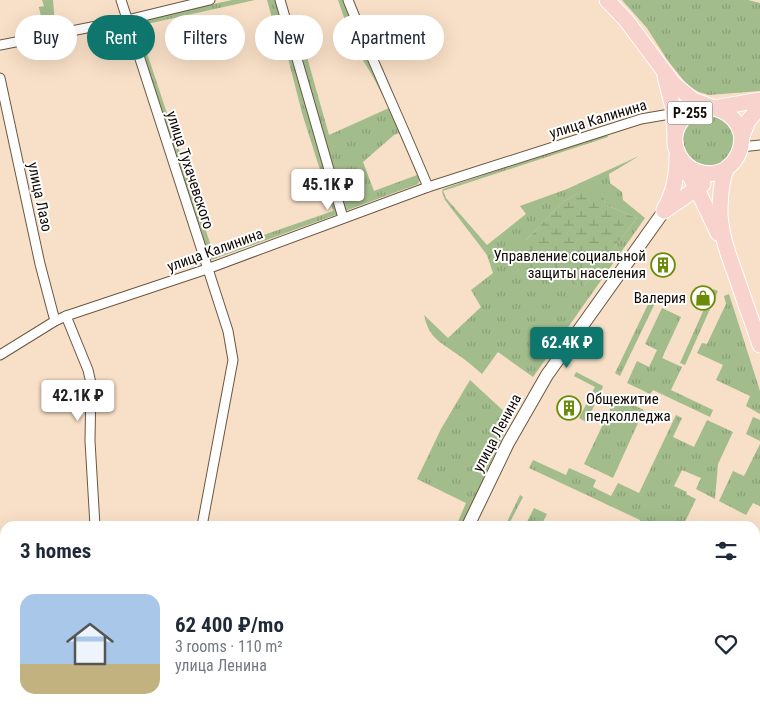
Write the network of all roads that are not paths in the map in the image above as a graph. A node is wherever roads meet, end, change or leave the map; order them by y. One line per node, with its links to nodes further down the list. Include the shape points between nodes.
1 (121, 0): 6 (street, улица Тухачевского)
2 (210, 0): 7 (street)
3 (280, 0): 25 (street)
4 (348, 0): 22 (street)
5 (607, 0): 11 (highway, Р-255)
6 (126, 15)
7 (148, 15)
8 (87, 28): 9 (street)
9 (0, 45)
10 (140, 60): 27 (street, улица Тухачевского)
11 (663, 70): 15 (highway, Р-255, via 682,92); 17 (highway, Р-255)
12 (0, 78): 30 (street, улица Лазо)
13 (760, 100): 15 (highway)
14 (760, 107): 18 (highway, via 748,122)
15 (714, 108): 16 (highway, Р-255); 18 (highway, Р-255, via 732,117)
16 (696, 110): 17 (street, улица Калинина); 20 (highway, Р-255, via 681,122)
17 (674, 114): 20 (highway, Р-255); 22 (street, улица Калинина, via 641,119)
18 (741, 141): 19 (street); 21 (highway, Р-255, via 736,160)
19 (760, 145)
20 (676, 146): 21 (highway, via 683,162 697,172 709,174); 23 (highway, Р-255); 24 (highway, via 676,181)
21 (724, 170): 23 (highway); 26 (highway, Р-255, via 720,216)
22 (428, 187): 25 (street, улица Калинина)
23 (697, 189): 24 (highway); 26 (highway, Р-255)
24 (664, 211): 35 (main road, улица Ленина, via 547,375)
25 (343, 218): 27 (street, улица Калинина)
26 (724, 243): 28 (highway, Р-255)
27 (207, 269): 29 (street, улица Калинина); 34 (street, улица Тухачевского, via 232,344 233,360)
28 (755, 315): 31 (highway, Р-255)
29 (66, 316): 30 (street, улица Калинина); 33 (street, via 91,383 90,441)
30 (55, 321): 32 (street, улица Калинина)
31 (760, 345)
32 (0, 355)
33 (95, 521)
34 (203, 521)
35 (470, 521)

